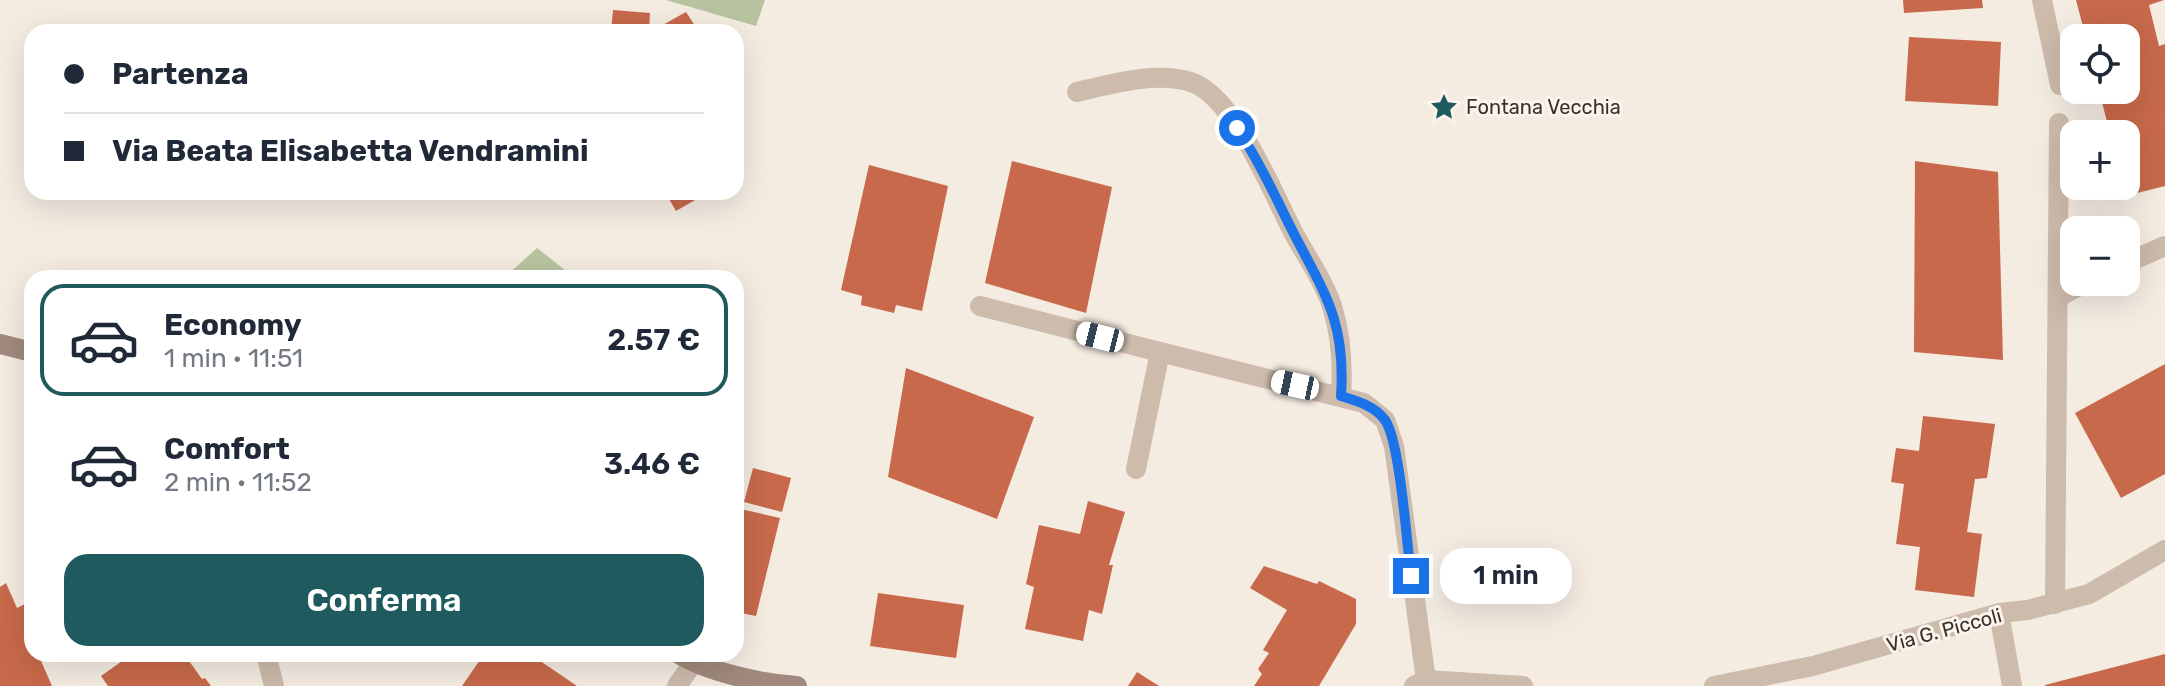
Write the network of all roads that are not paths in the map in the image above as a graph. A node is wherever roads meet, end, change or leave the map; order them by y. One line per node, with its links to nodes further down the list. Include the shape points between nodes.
1 (2042, 0): 2 (street)
2 (2060, 85)
3 (1077, 92): 12 (street, via 1175,79 1204,88 1222,107 1266,175 1332,306 1341,346)
4 (2059, 123): 7 (street)
5 (2165, 246): 6 (street)
6 (2140, 257)
7 (2058, 297): 15 (street)
8 (980, 306): 11 (street)
9 (0, 344): 10 (street)
10 (24, 350)
11 (1160, 352): 12 (street); 13 (street)
12 (1341, 396): 20 (street, via 1364,403 1385,420 1394,446)
13 (1136, 469)
14 (2165, 550): 15 (street, Via G. Piccoli, via 2089,594)
15 (2055, 604): 16 (street, Via G. Piccoli)
16 (1999, 613): 25 (street, Via G. Piccoli, via 1813,666); 26 (street)
17 (268, 662): 21 (street)
18 (685, 662): 22 (street)
19 (700, 662): 23 (street)
20 (1420, 683): 24 (street)
21 (274, 686)
22 (677, 686)
23 (797, 686)
24 (1523, 686)
25 (1714, 686)
26 (2012, 686)

